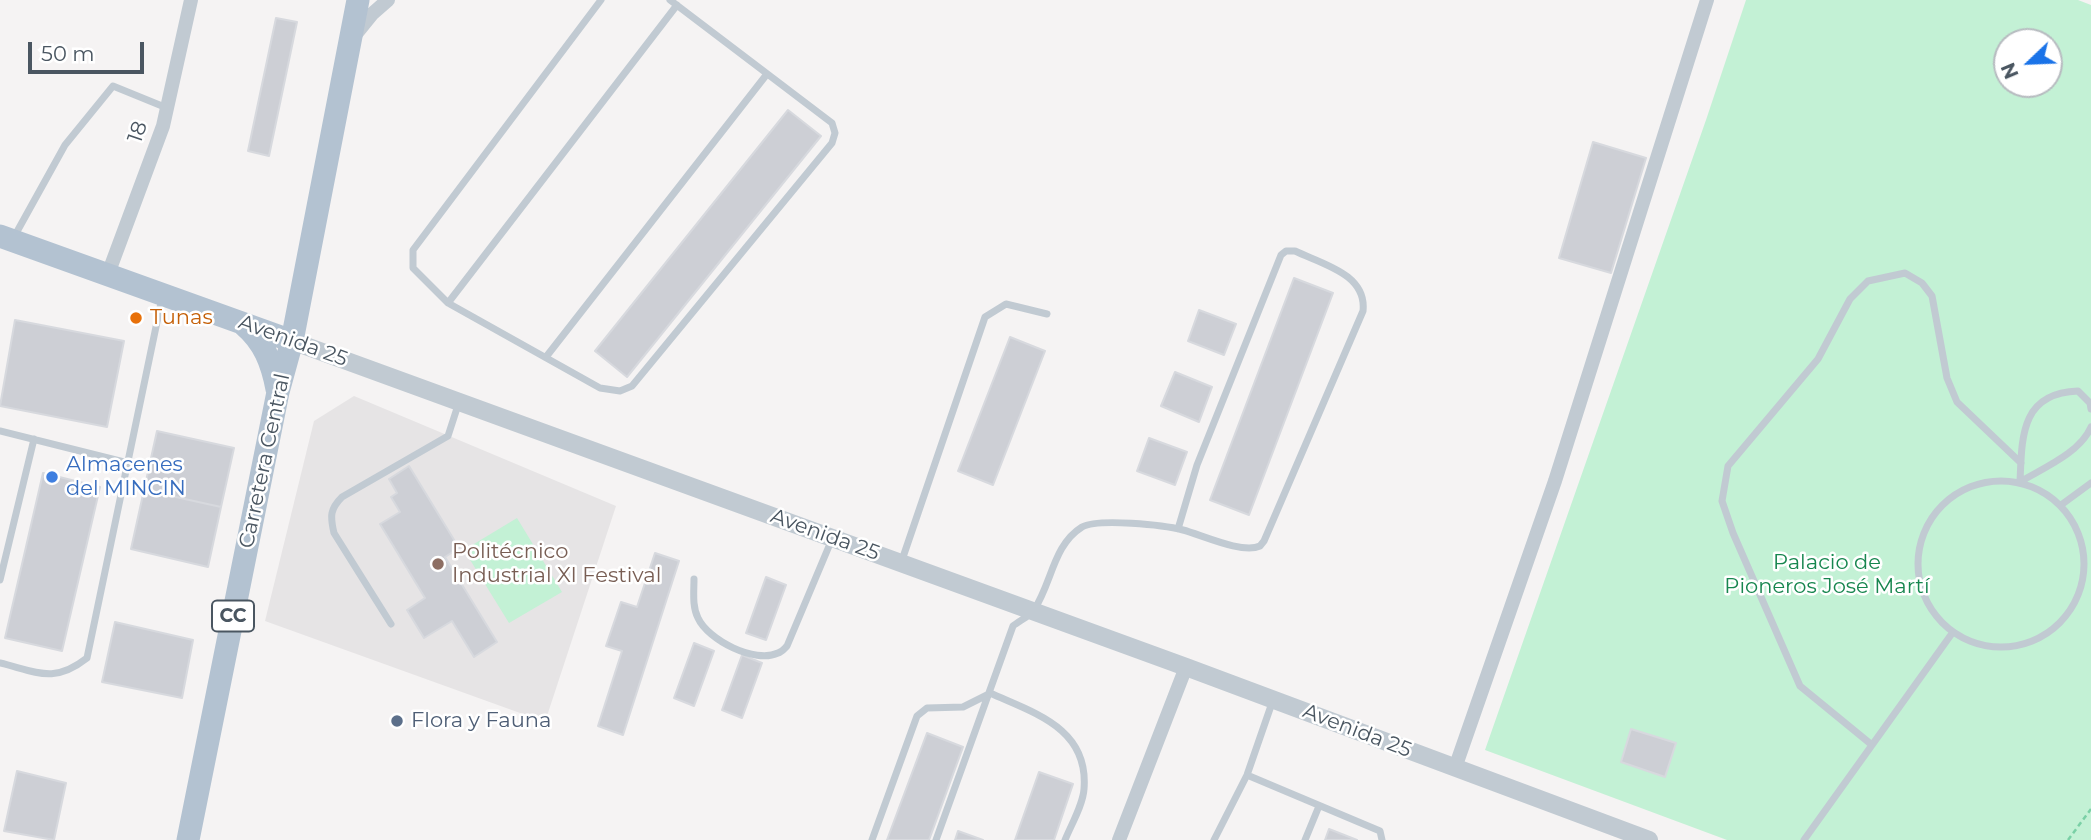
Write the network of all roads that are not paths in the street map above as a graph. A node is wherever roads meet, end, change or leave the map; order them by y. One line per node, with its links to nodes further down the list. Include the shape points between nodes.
1 (358, 0): 7 (main road, Carretera Central / CC)
2 (388, 0): 7 (street)
3 (601, 0): 13 (lane, via 413,250 413,268)
4 (1707, 0): 42 (street, via 1555,481)
5 (187, 2): 9 (street, 18)
6 (673, 3): 8 (lane); 13 (lane)
7 (350, 42): 16 (main road, Carretera Central / CC)
8 (767, 74): 17 (lane); 17 (lane, via 832,123 832,143 632,386 620,391 600,388)
9 (167, 108): 10 (lane, via 113,86 65,145); 11 (street, 18)
10 (6, 238): 11 (main road, Avenida 25)
11 (108, 274): 12 (main road, Avenida 25)
12 (163, 294): 15 (main road, Avenida 25); 24 (lane)
13 (448, 303): 17 (lane)
14 (1047, 314): 31 (lane, via 1006,304 985,317)
15 (243, 323): 16 (main road, Avenida 25); 18 (main road, via 265,350)
16 (292, 341): 18 (main road, Carretera Central / CC); 19 (street, Avenida 25)
17 (546, 358)
18 (278, 392): 45 (main road, Carretera Central / CC)
19 (459, 402): 30 (street, Avenida 25); 35 (lane, via 448,436 332,507 334,533)
20 (2091, 409): 25 (lane, via 2078,391 2048,398 2024,426)
21 (2091, 427): 26 (lane, via 2086,439)
22 (0, 431): 23 (lane)
23 (34, 439): 24 (lane); 33 (lane)
24 (128, 463): 37 (lane, via 87,659 73,670 53,676)
25 (2021, 463): 26 (lane); 41 (lane, via 1956,402 1932,296 1905,273 1868,281 1850,299 1818,359 1728,466 1722,501 1725,512 1800,686)
26 (2020, 482): 28 (lane); 36 (lane, via 1994,480 1970,486 1948,499 1931,518 1920,541 1917,567 1922,592 1934,614)
27 (2091, 483): 28 (lane)
28 (2061, 505): 36 (lane, via 2077,528 2085,555 2084,582 2073,608 2056,629 2032,643 2005,648 1977,645)
29 (1178, 529): 29 (lane, via 1197,464 1281,255 1295,251 1348,276 1364,299 1363,311 1264,541 1247,549); 34 (lane, via 1107,522 1080,528 1061,551)
30 (833, 538): 31 (street, Avenida 25); 32 (lane, via 787,646 777,654 758,655 725,645 708,633 697,617)
31 (901, 563): 34 (street, Avenida 25)
32 (694, 579)
33 (0, 580)
34 (1033, 611): 38 (street, Avenida 25); 39 (lane, via 1013,626)
35 (391, 624)
36 (1952, 632): 41 (lane)
37 (0, 663)
38 (1186, 667): 40 (street, Avenida 25); 49 (street)
39 (990, 694): 46 (lane, via 963,707 927,708 917,716); 47 (lane); 48 (lane, via 1054,723 1072,740 1082,765 1084,790)
40 (1273, 699): 42 (street, Avenida 25); 43 (lane)
41 (1872, 745): 54 (lane)
42 (1455, 768): 53 (street, Avenida 25)
43 (1247, 775): 44 (lane); 50 (lane)
44 (1320, 806): 51 (lane); 52 (lane, via 1380,831)
45 (188, 840)
46 (872, 840)
47 (936, 840)
48 (1065, 840)
49 (1119, 840)
50 (1214, 840)
51 (1306, 840)
52 (1381, 840)
53 (1649, 840)
54 (1804, 840)

